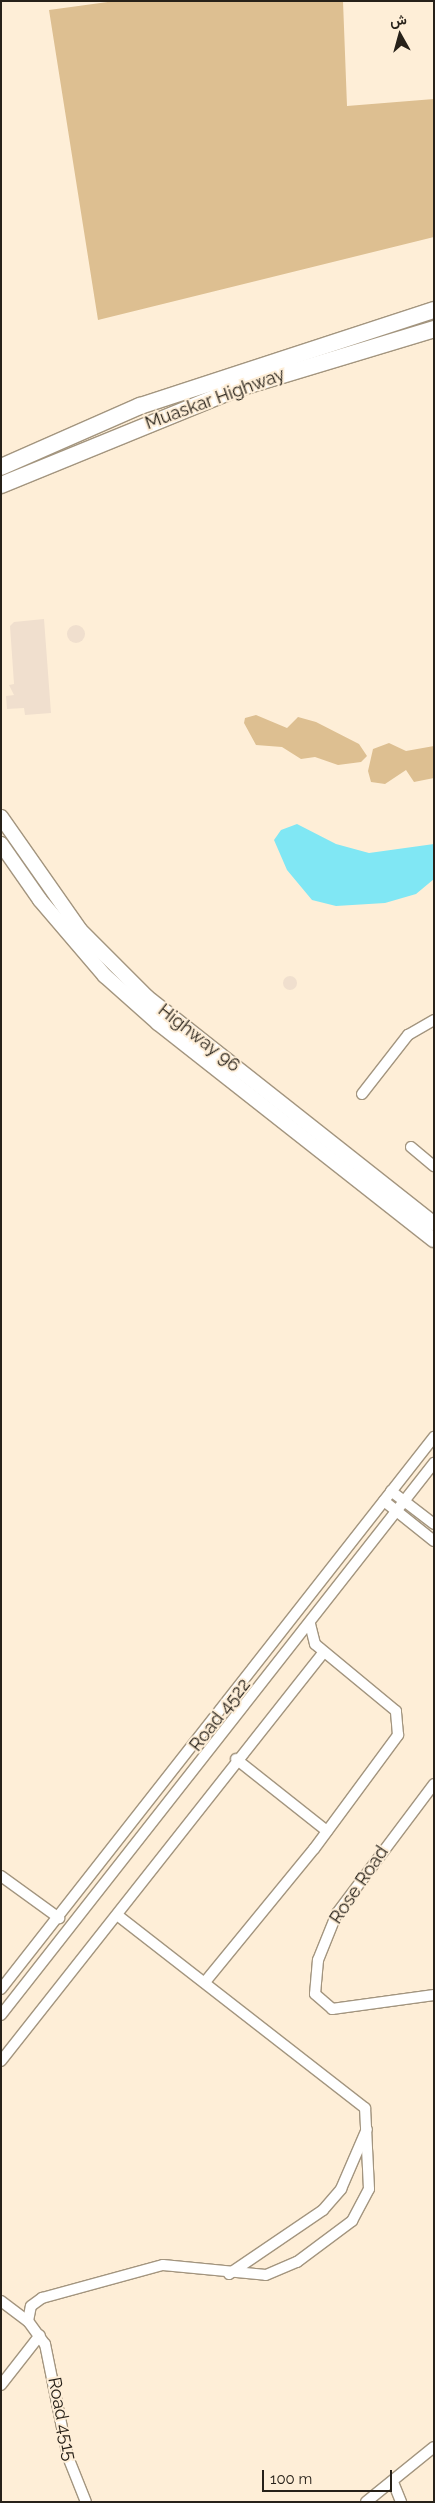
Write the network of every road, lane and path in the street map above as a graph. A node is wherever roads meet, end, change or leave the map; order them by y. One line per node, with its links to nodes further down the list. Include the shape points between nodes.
1 (434, 310): 3 (main road, Muaskar Highway, via 140,406)
2 (434, 328): 5 (main road, Muaskar Highway, via 230,391)
3 (9, 460): 4 (main road, Muaskar Highway)
4 (1, 467)
5 (1, 486)
6 (1, 817): 12 (street, Highway 96, via 80,930 147,997)
7 (1, 844): 13 (street, Highway 96, via 40,900 106,976 158,1023)
8 (434, 1020): 9 (street, via 408,1035)
9 (362, 1094)
10 (411, 1147): 11 (street)
11 (434, 1166)
12 (434, 1224)
13 (434, 1240)
14 (434, 1437): 16 (street, Road 4522)
15 (434, 1463): 17 (street, Road 4522)
16 (391, 1491): 17 (street); 18 (street, Road 4522)
17 (405, 1500): 19 (street, Road 4522); 20 (street)
18 (384, 1501): 19 (street); 31 (street, Road 4522)
19 (397, 1510): 21 (street); 22 (street, Road 4522)
20 (434, 1524)
21 (434, 1541)
22 (310, 1624): 23 (street, Road 4522); 24 (street)
23 (294, 1644): 24 (street); 35 (street, Road 4522)
24 (315, 1644): 25 (street)
25 (324, 1652): 26 (street); 28 (street, via 396,1711 400,1726 389,1752)
26 (236, 1760): 28 (street); 30 (street)
27 (432, 1789): 34 (street, Rose Road, via 358,1880 324,1940 315,1994 332,2009)
28 (327, 1832): 32 (street)
29 (1, 1876): 31 (street)
30 (117, 1915): 32 (street); 36 (street)
31 (59, 1918): 33 (street, Road 4522)
32 (205, 1982): 37 (street, via 365,2108)
33 (1, 1989)
34 (434, 1995)
35 (1, 2014)
36 (1, 2061)
37 (369, 2124): 38 (street, via 351,2170 323,2210 286,2239); 38 (street, via 369,2189 352,2221 297,2262 266,2275)
38 (228, 2274): 40 (street, via 162,2266 42,2298 32,2306)
39 (1, 2300): 40 (street, Road 4515)
40 (28, 2321): 41 (street, Road 4515)
41 (40, 2335): 42 (street); 45 (street, Road 4515, via 51,2360 68,2457)
42 (1, 2385)
43 (434, 2447): 44 (street)
44 (393, 2482): 46 (street); 47 (street)
45 (86, 2502)
46 (366, 2502)
47 (401, 2502)

